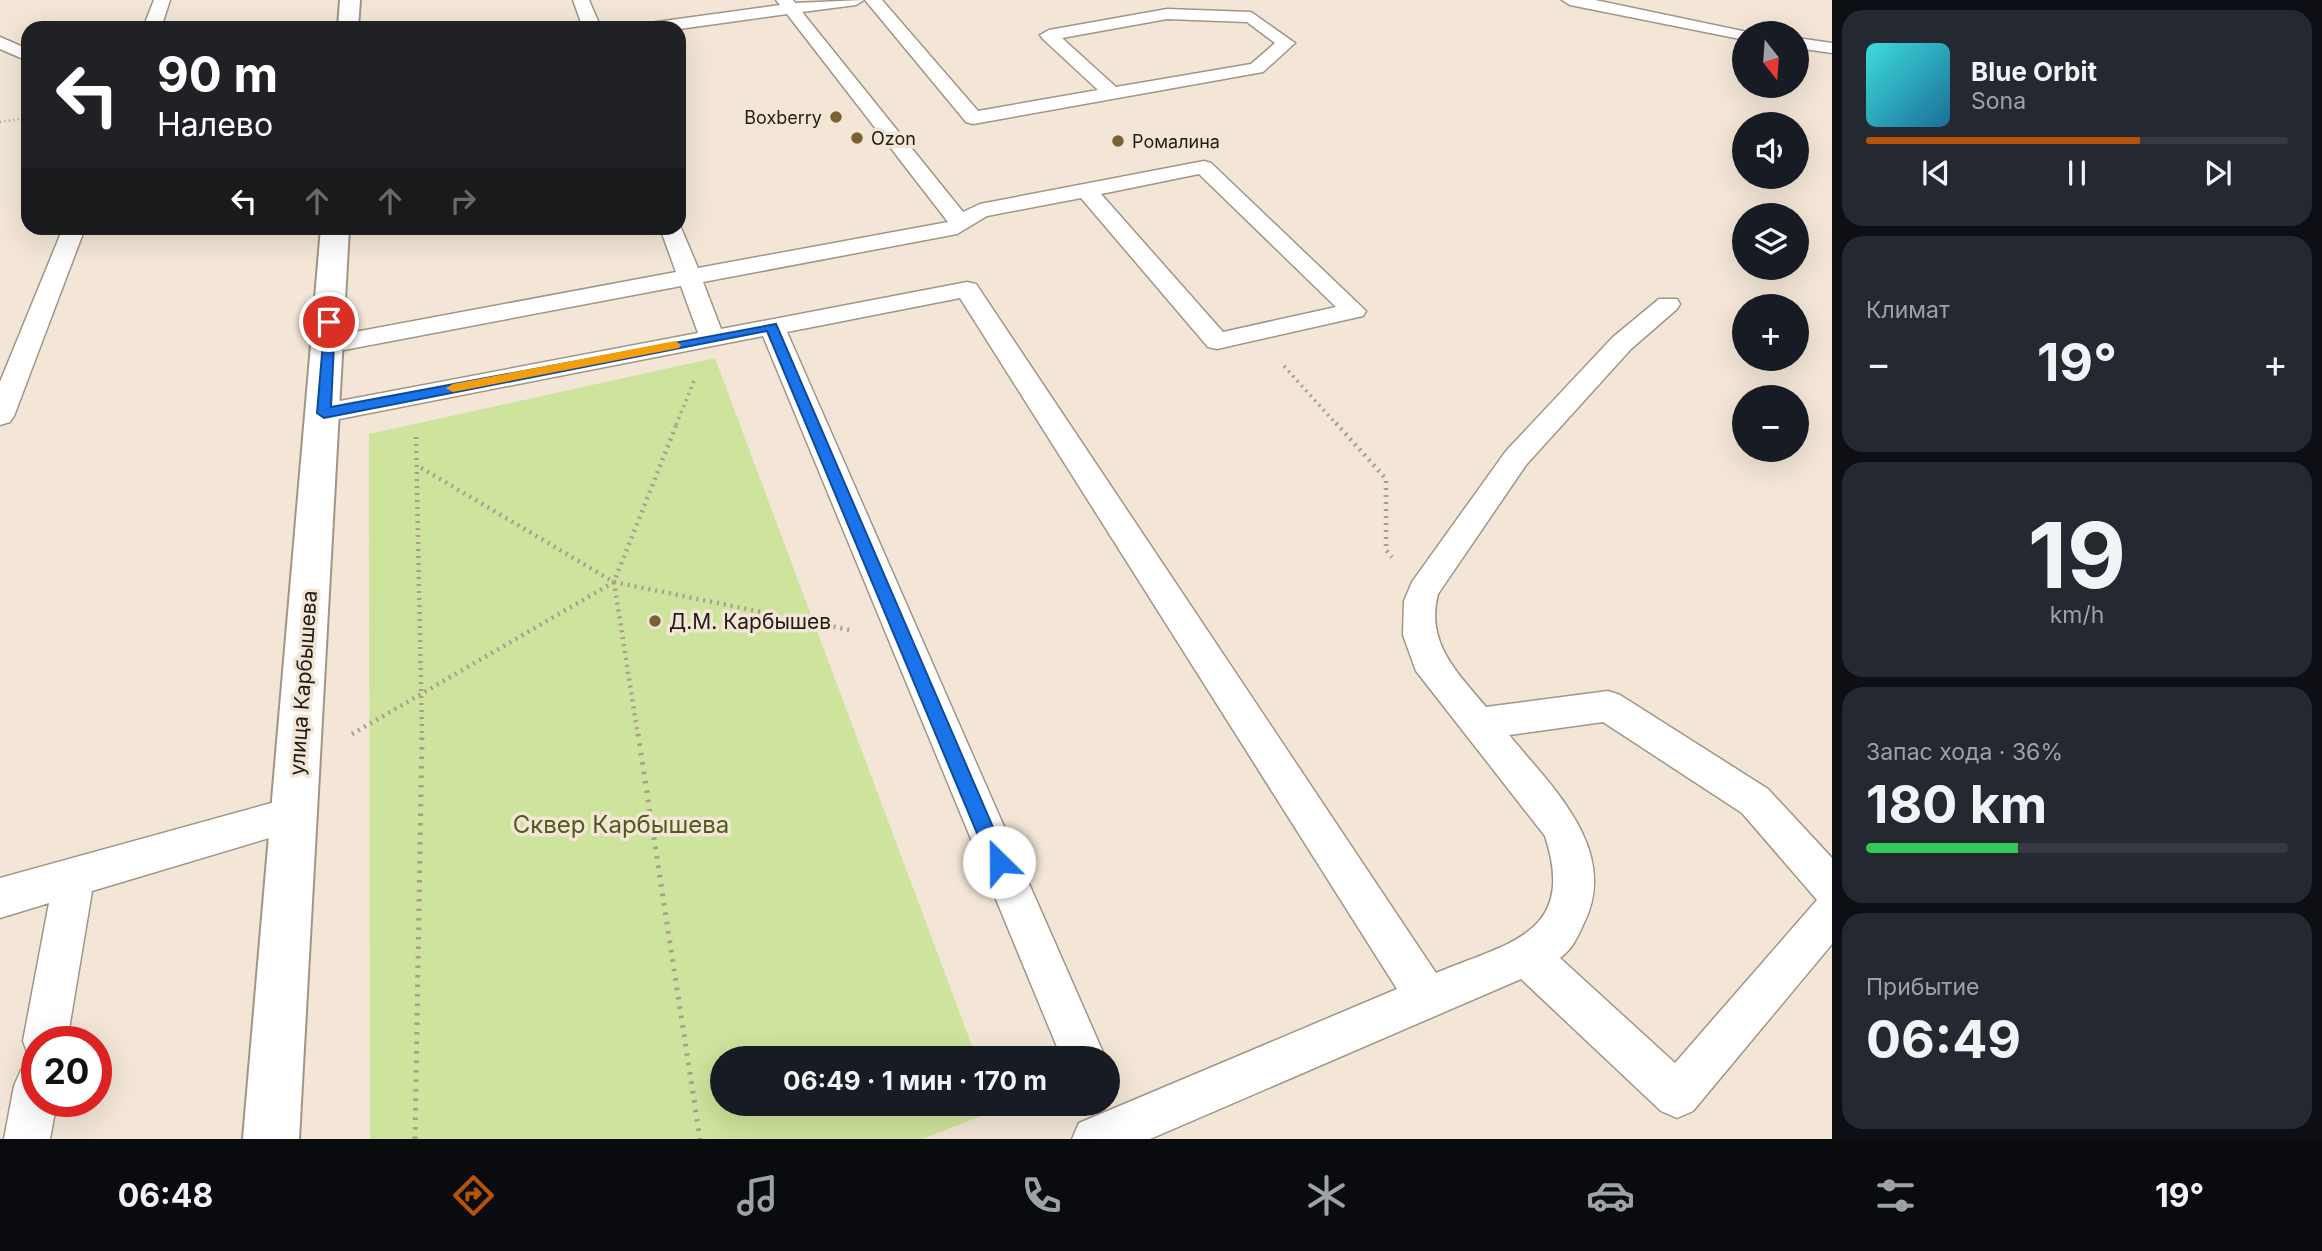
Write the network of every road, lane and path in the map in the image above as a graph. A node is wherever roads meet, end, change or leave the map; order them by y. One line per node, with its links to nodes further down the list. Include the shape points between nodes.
1 (162, 0): 8 (lane)
2 (350, 0): 9 (street)
3 (581, 0): 10 (lane)
4 (856, 0): 7 (lane)
5 (873, 0): 17 (lane, via 973,118)
6 (1570, 0): 12 (lane)
7 (788, 5): 11 (lane); 21 (lane)
8 (154, 21)
9 (348, 21)
10 (589, 21)
11 (686, 22)
12 (1732, 32)
13 (0, 42): 16 (lane)
14 (1810, 45): 15 (lane)
15 (1832, 48)
16 (21, 52)
17 (1112, 93): 17 (lane, via 1257,68 1286,43 1251,17 1167,14 1049,35)
18 (21, 119): 19 (path)
19 (0, 122)
20 (1085, 189): 21 (lane, via 980,211); 28 (lane, via 1217,341); 28 (lane, via 1204,167 1354,311)
21 (960, 223): 25 (lane)
22 (71, 235): 33 (lane)
23 (335, 235): 30 (street, улица Карбышева)
24 (674, 235): 25 (lane)
25 (691, 279): 29 (lane); 30 (lane)
26 (1668, 304): 36 (lane, via 1622,343 1516,458)
27 (772, 327): 29 (lane); 37 (lane); 47 (lane, via 967,289)
28 (1254, 333): 36 (path, via 1386,479 1386,550)
29 (712, 338): 31 (lane); 35 (path)
30 (328, 345): 32 (street, улица Карбышева)
31 (415, 396): 32 (lane); 34 (path)
32 (324, 413): 40 (street, улица Карбышева)
33 (0, 416)
34 (418, 466): 35 (path); 38 (path)
35 (614, 582): 37 (path); 38 (path); 55 (path)
36 (1423, 591): 39 (lane, via 1417,634 1428,661)
37 (903, 640): 49 (lane)
38 (423, 690): 40 (path); 54 (path)
39 (1478, 724): 43 (lane, via 1608,706 1755,800); 46 (lane, via 1561,827 1574,865 1573,903 1557,935)
40 (296, 768): 41 (street, улица Карбышева)
41 (293, 815): 42 (lane); 53 (street, улица Карбышева)
42 (74, 877): 44 (lane); 48 (lane)
43 (1832, 887)
44 (0, 898)
45 (1832, 913): 46 (lane, via 1677,1095)
46 (1527, 956): 47 (lane)
47 (1427, 998): 51 (lane)
48 (48, 1026)
49 (1078, 1046)
50 (31, 1117): 52 (lane)
51 (1104, 1125)
52 (27, 1139)
53 (271, 1139)
54 (415, 1139)
55 (700, 1139)

